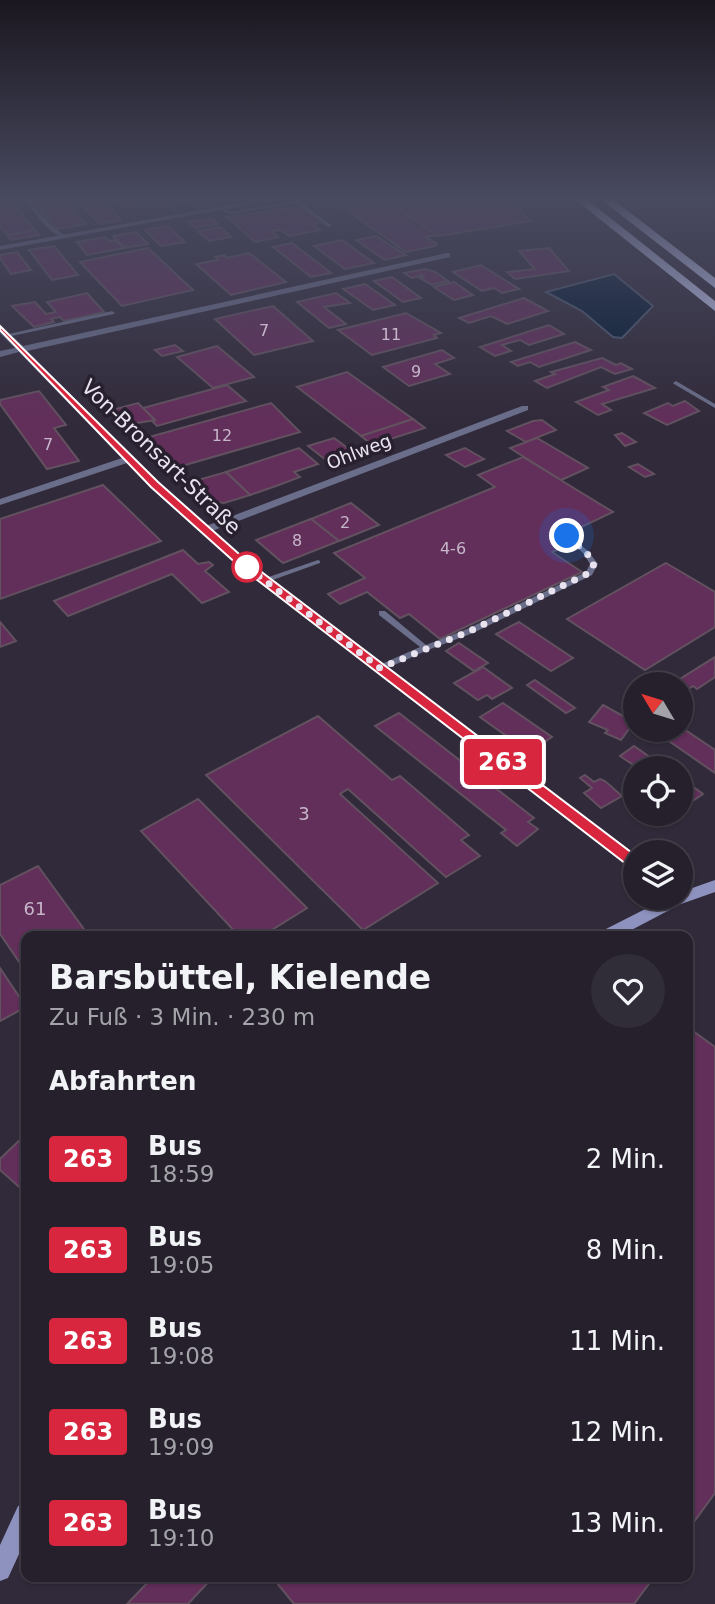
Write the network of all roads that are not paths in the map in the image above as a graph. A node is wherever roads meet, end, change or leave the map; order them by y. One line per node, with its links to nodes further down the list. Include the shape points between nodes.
1 (371, 272): 9 (street)
2 (671, 272): 5 (highway)
3 (699, 272): 4 (highway)
4 (715, 284)
5 (715, 307)
6 (112, 313): 7 (lane)
7 (75, 321): 8 (lane); 9 (lane)
8 (3, 332): 10 (street, Von-Bronsart-Straße)
9 (89, 334): 10 (street)
10 (21, 350): 11 (street); 15 (street, Von-Bronsart-Straße)
11 (0, 354)
12 (676, 383): 13 (lane)
13 (715, 407)
14 (525, 408): 17 (street, Ohlweg)
15 (128, 459): 16 (street); 17 (street, Von-Bronsart-Straße)
16 (0, 502)
17 (205, 530): 20 (street, Von-Bronsart-Straße)
18 (567, 536): 22 (lane, via 594,564 589,573)
19 (318, 562): 20 (lane)
20 (264, 580): 23 (street, Von-Bronsart-Straße)
21 (382, 613): 22 (lane)
22 (425, 648): 23 (lane)
23 (380, 668): 24 (street, Von-Bronsart-Straße)
24 (623, 854)
25 (715, 886): 26 (main road)
26 (693, 893)
27 (654, 910): 28 (main road)
28 (615, 931)
29 (21, 1525): 30 (main road)
30 (0, 1570)

